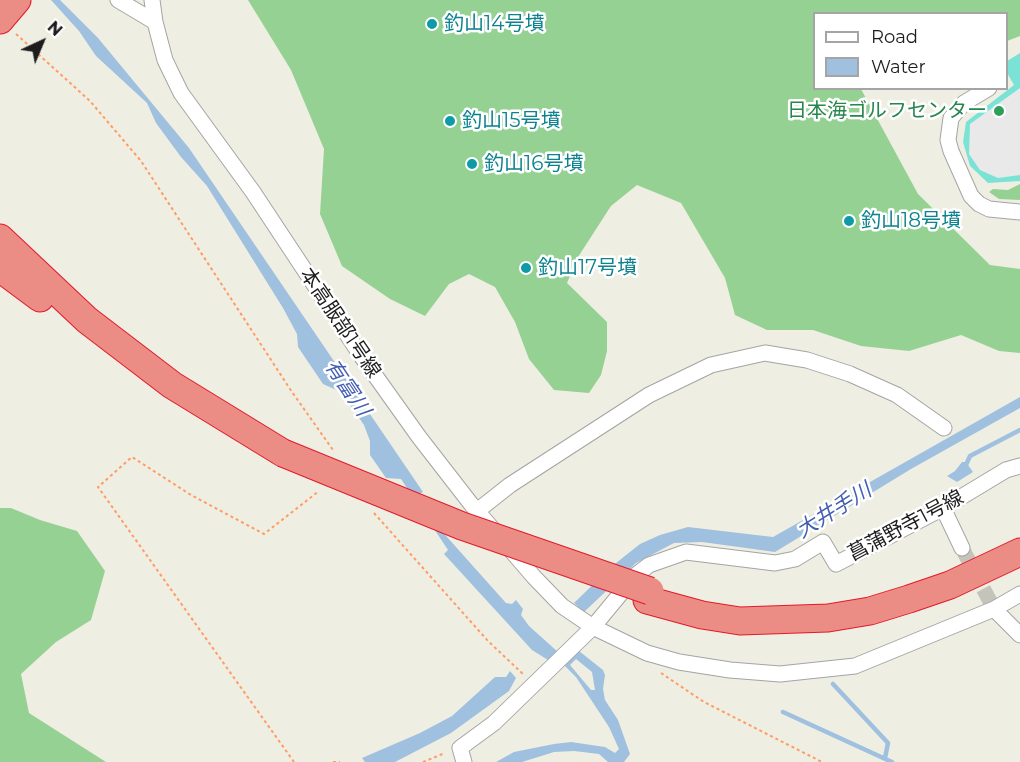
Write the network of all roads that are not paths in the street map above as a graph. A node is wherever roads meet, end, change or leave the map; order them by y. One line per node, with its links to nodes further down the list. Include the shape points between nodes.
1 (118, 0): 3 (street)
2 (152, 0): 3 (street, 本高服部1号線)
3 (154, 22): 14 (street, 本高服部1号線, via 165,60 181,93 253,192 368,366)
4 (986, 90): 5 (street, via 964,103 951,118 951,152 971,196 979,204)
5 (1020, 212)
6 (0, 217): 9 (highway)
7 (0, 238): 9 (highway)
8 (6, 270): 11 (highway, via 78,328 170,393)
9 (87, 320): 11 (highway, via 172,385)
10 (944, 428): 14 (street, via 897,395 850,374 807,360 765,353 711,365 649,395 510,485)
11 (282, 458): 19 (highway, bridge)
12 (1020, 466): 13 (street, 菖蒲野寺1号線, via 1006,470)
13 (943, 508): 16 (street); 21 (street, 菖蒲野寺1号線, via 836,564 823,542 795,559 775,563 686,552 666,557 636,575)
14 (477, 511): 21 (street, 本高服部1号線)
15 (1020, 542): 19 (highway, via 906,591 827,609 774,612 702,606)
16 (962, 549)
17 (1020, 552): 19 (highway, via 950,585 870,611 828,618 740,621 702,615)
18 (1020, 594): 20 (street, 本高服部1号線)
19 (648, 596)
20 (994, 609): 21 (street, 本高服部1号線, via 855,666 780,674 679,662); 22 (street)
21 (589, 631): 23 (street)
22 (1020, 635)
23 (462, 756)

